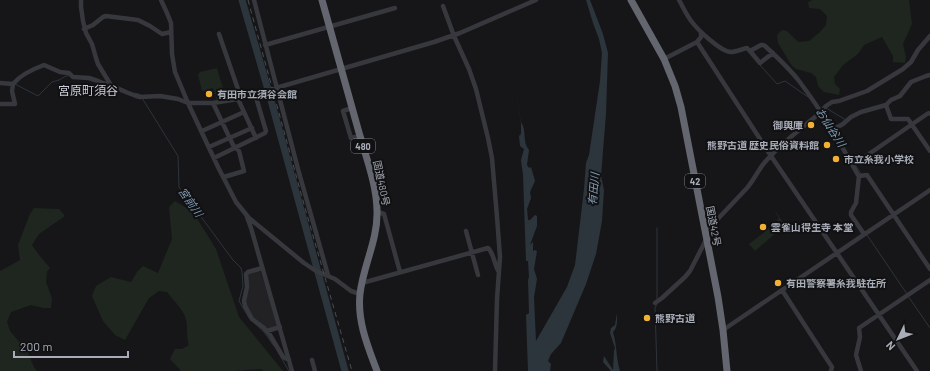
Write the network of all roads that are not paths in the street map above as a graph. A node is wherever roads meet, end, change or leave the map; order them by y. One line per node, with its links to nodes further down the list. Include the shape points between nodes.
1 (81, 0): 11 (street)
2 (161, 0): 12 (street, via 171,23)
3 (254, 0): 18 (street)
4 (322, 0): 10 (highway, 国道480号 / 480)
5 (536, 0): 15 (street)
6 (632, 0): 21 (highway, 国道42号 / 42)
7 (679, 0): 13 (street, via 691,21)
8 (443, 6): 15 (street)
9 (395, 8): 10 (street)
10 (330, 27): 18 (street); 22 (highway, 国道480号 / 480)
11 (84, 29): 12 (street, via 106,16 138,20 162,34); 26 (street, via 98,64)
12 (171, 32): 30 (street, via 173,65)
13 (701, 32): 17 (street); 19 (street, via 728,51 747,48)
14 (219, 34): 29 (street)
15 (454, 36): 22 (street); 65 (street, via 476,89 488,138 498,217)
16 (930, 36): 35 (street, via 903,69 867,91 832,102)
17 (697, 42): 21 (street); 47 (street)
18 (266, 45): 27 (street)
19 (750, 51): 20 (street, via 763,45); 20 (street, via 760,63)
20 (772, 53): 35 (street, via 799,81)
21 (664, 59): 56 (highway, 国道42号 / 42, via 681,107)
22 (341, 69): 27 (street); 53 (highway, 国道480号 / 480, via 374,188)
23 (930, 75): 33 (street, via 911,82 900,96)
24 (0, 83): 25 (street)
25 (13, 84): 26 (street, via 28,72 44,65 69,73 73,77 89,78); 32 (street, via 15,104)
26 (112, 87): 30 (street, via 136,96 160,96)
27 (278, 87): 28 (street); 66 (street)
28 (255, 94): 29 (street); 43 (street, via 266,132)
29 (239, 99): 31 (street); 34 (street)
30 (188, 103): 31 (street); 41 (street)
31 (213, 103): 37 (street)
32 (0, 104)
33 (886, 105): 38 (street, via 891,119 908,119); 40 (street, via 861,112)
34 (244, 112): 37 (street); 39 (street)
35 (821, 112): 40 (street); 47 (street)
36 (930, 113): 38 (street)
37 (222, 122): 41 (street); 42 (street)
38 (912, 124): 46 (street); 49 (street)
39 (252, 128): 42 (street); 43 (street)
40 (832, 130): 49 (street)
41 (202, 131): 44 (street)
42 (229, 138): 44 (street); 45 (street)
43 (256, 138): 45 (street)
44 (210, 147): 48 (street)
45 (235, 148): 48 (street); 51 (street, via 244,171)
46 (930, 151)
47 (771, 156): 56 (street, via 752,183); 61 (street)
48 (214, 158): 51 (street)
49 (853, 165): 50 (street)
50 (859, 176): 54 (street, via 867,175); 58 (street, via 856,203 851,215)
51 (224, 178): 55 (street)
52 (930, 190): 54 (street)
53 (378, 212): 64 (street, via 384,214); 69 (highway, 国道480号 / 480)
54 (893, 215): 58 (street); 63 (street)
55 (246, 216): 62 (street); 66 (street, via 304,263)
56 (705, 230): 59 (highway, 国道42号 / 42)
57 (466, 231): 60 (street)
58 (864, 234): 61 (street)
59 (706, 240): 72 (street, via 690,271); 75 (highway, 国道42号 / 42)
60 (473, 252): 64 (street); 65 (street, via 490,249); 67 (street)
61 (837, 253): 70 (street); 73 (street)
62 (262, 268): 74 (street); 76 (street, via 246,274 244,303 252,319)
63 (930, 269)
64 (400, 272): 69 (street)
65 (499, 272): 82 (street)
66 (328, 275): 71 (street)
67 (478, 275)
68 (930, 280): 73 (street)
69 (362, 283): 71 (highway, 国道480号 / 480)
70 (782, 290): 75 (street); 84 (street, via 828,361)
71 (360, 294): 81 (highway, 国道480号 / 480, via 362,324)
72 (656, 303)
73 (879, 315): 85 (street, via 859,328 856,355); 86 (street)
74 (280, 327): 76 (street); 77 (street)
75 (723, 330): 83 (highway, 国道42号 / 42)
76 (267, 331): 77 (street, via 283,357)
77 (289, 360): 79 (street)
78 (312, 360): 80 (street)
79 (292, 371)
80 (315, 371)
81 (376, 371)
82 (495, 371)
83 (727, 371)
84 (831, 371)
85 (861, 371)
86 (918, 371)

